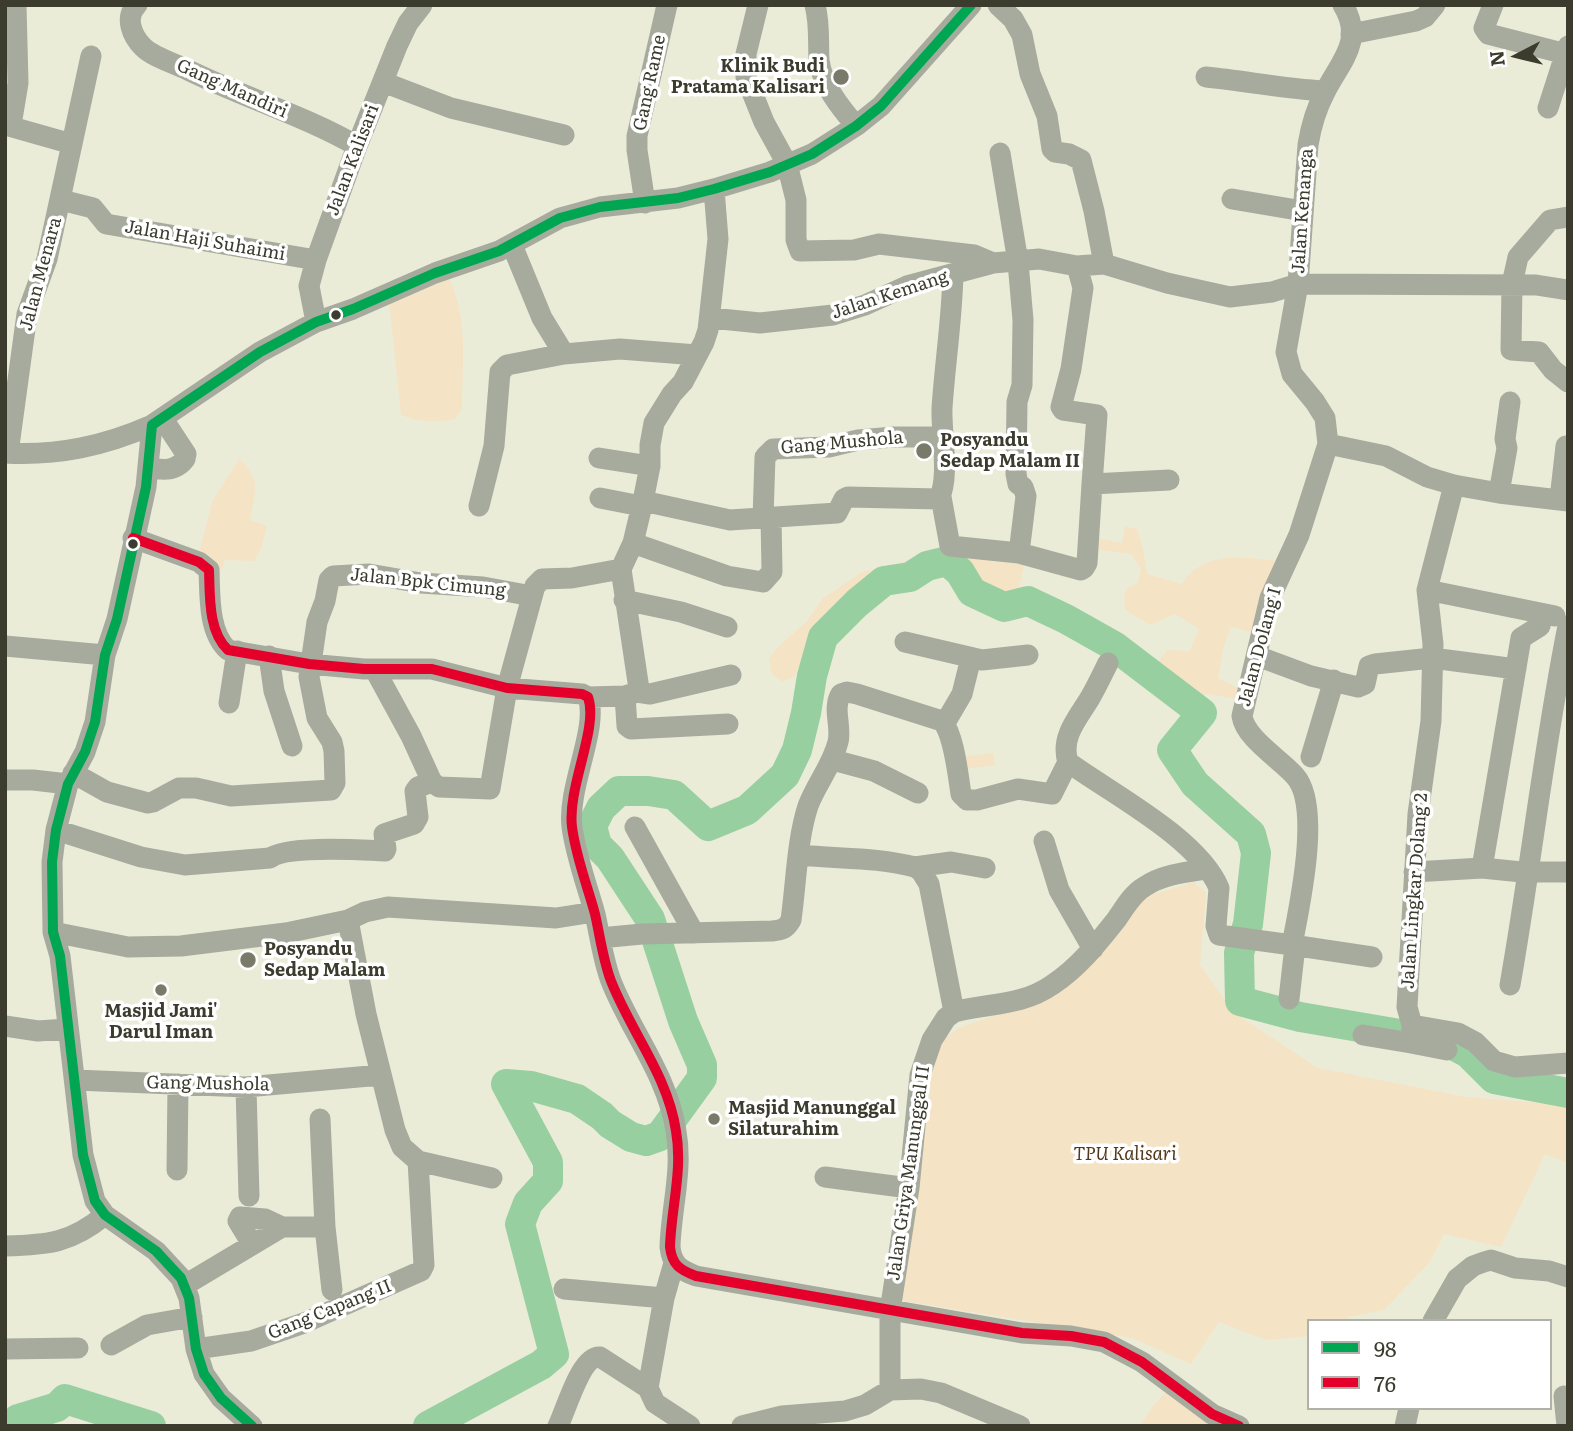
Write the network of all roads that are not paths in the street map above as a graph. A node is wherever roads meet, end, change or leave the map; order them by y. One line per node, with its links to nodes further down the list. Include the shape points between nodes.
1 (16, 5): 19 (street, via 18,83)
2 (422, 5): 16 (street, Jalan Kalisari, via 408,23)
3 (667, 5): 29 (street, Gang Rame, via 638,136)
4 (758, 5): 25 (street, via 746,54 746,77)
5 (815, 5): 20 (street, via 822,72)
6 (971, 5): 20 (street, via 881,106)
7 (998, 5): 36 (street, via 1023,35 1052,149 1081,160)
8 (1343, 5): 12 (street)
9 (1435, 5): 12 (street, via 1416,21)
10 (1493, 5): 13 (street, via 1484,28 1488,34)
11 (134, 8): 23 (street, Gang Mandiri, via 132,32 144,49)
12 (1351, 34): 17 (street, Jalan Kenanga, via 1350,49)
13 (1567, 50): 18 (street)
14 (91, 56): 22 (street, Jalan Menara)
15 (1206, 77): 17 (street)
16 (383, 82): 21 (street, via 451,108); 23 (street, Jalan Kalisari)
17 (1325, 91): 30 (street, Jalan Kenanga, via 1308,145)
18 (1548, 108)
19 (8, 125): 22 (street)
20 (856, 126): 25 (street)
21 (564, 135)
22 (72, 144): 28 (street, Jalan Menara)
23 (357, 146): 33 (street, Jalan Kalisari)
24 (1000, 153): 34 (street)
25 (787, 164): 26 (street); 35 (street, via 796,200 800,251 854,250 879,244 974,255)
26 (715, 197): 29 (street); 42 (street, via 718,234)
27 (1232, 199): 30 (street)
28 (61, 200): 33 (street, Jalan Haji Suhaimi, via 93,208 107,224); 52 (street, Jalan Menara, via 27,314)
29 (645, 203): 32 (street, via 568,214)
30 (1303, 211): 39 (street, Jalan Kenanga)
31 (1568, 217): 40 (street, via 1550,220 1539,230 1518,257)
32 (512, 246): 43 (street); 44 (street, via 542,318)
33 (316, 260): 43 (street, Jalan Kalisari, via 309,286)
34 (1018, 262): 35 (street, Jalan Kemang); 37 (street, Jalan Kemang, via 1039,259); 68 (street, via 1023,320 1016,474 1026,496)
35 (993, 263): 38 (street, Jalan Kemang)
36 (1104, 264): 37 (street, Jalan Kemang); 39 (street, Jalan Kemang, via 1230,297)
37 (1077, 267): 57 (street, via 1083,288 1061,407 1097,415)
38 (953, 274): 42 (street, Jalan Kemang, via 907,286 833,315 760,323); 49 (street)
39 (1298, 284): 40 (street, Jalan Kenanga); 50 (street, via 1286,352 1292,374 1325,418)
40 (1512, 284): 41 (street, Jalan Kenanga); 46 (street, via 1512,350 1539,352)
41 (1568, 290)
42 (711, 318): 45 (street)
43 (316, 321): 48 (street, via 260,352)
44 (564, 354): 45 (street, via 620,349); 64 (street, via 508,365 500,372 494,446)
45 (697, 355): 54 (street, via 654,423)
46 (1568, 382)
47 (1510, 402): 60 (street)
48 (158, 422): 52 (street, via 113,441 75,450); 55 (street); 55 (street, via 186,454 170,470)
49 (942, 438): 59 (street); 65 (street, Gang Mushola, via 894,437 829,447 773,449 765,457)
50 (1328, 443): 58 (street, via 1386,456); 83 (street, Jalan Dolang I, via 1299,535 1270,598)
51 (1567, 443): 62 (street)
52 (7, 453)
53 (599, 458): 54 (street)
54 (650, 466): 63 (street)
55 (149, 467): 66 (street)
56 (1169, 480): 57 (street)
57 (1092, 484): 68 (street, via 1084,568)
58 (1454, 485): 60 (street); 70 (street, Jalan Lingkar Dolang 2)
59 (942, 489): 65 (street, via 935,500 848,497 837,513); 68 (street, via 950,546)
60 (1499, 493): 62 (street)
61 (600, 498): 63 (street)
62 (1564, 500)
63 (642, 503): 65 (street, via 730,520); 67 (street)
64 (479, 506)
65 (767, 517): 67 (street, Gang Mushola, via 772,572 763,582 727,576)
66 (134, 538): 79 (street, via 209,570 210,603 219,639 228,650); 80 (street)
67 (633, 543): 69 (street)
68 (1019, 553)
69 (621, 569): 71 (street, via 542,579); 72 (street)
70 (1427, 590): 73 (street); 85 (street, Jalan Lingkar Dolang 2)
71 (532, 596): 87 (street, Jalan Bpk Cimung, via 369,574 333,576); 92 (street)
72 (624, 600): 76 (street); 93 (street, via 639,686)
73 (1543, 614): 74 (street); 88 (street, via 1540,626 1521,638)
74 (1568, 620)
75 (1568, 626): 115 (street, via 1551,713)
76 (727, 627)
77 (905, 642): 84 (street)
78 (5, 646): 80 (street)
79 (237, 651): 82 (street); 95 (street)
80 (105, 655): 102 (street, via 95,722)
81 (1028, 655): 84 (street)
82 (269, 656): 87 (street); 98 (street, via 274,691)
83 (1257, 656): 91 (street); 122 (street, Jalan Dolang I, via 1241,716 1244,726 1296,777 1305,794 1306,870)
84 (971, 658): 96 (street, via 962,694)
85 (1432, 658): 88 (street); 91 (street, via 1373,664 1365,684 1359,687); 114 (street, Jalan Lingkar Dolang 2, via 1431,720)
86 (1108, 663): 101 (street, via 1069,732)
87 (309, 664): 89 (street); 102 (street, via 317,718 334,751 334,788 328,791 232,796 179,788 148,803)
88 (1516, 669): 112 (street)
89 (376, 670): 92 (street, via 432,669); 104 (street)
90 (731, 675): 93 (street, via 650,694)
91 (1334, 680): 99 (street)
92 (507, 688): 94 (street); 104 (street, via 490,789)
93 (631, 694): 94 (street); 97 (street, via 627,726 631,729)
94 (588, 698): 117 (street, via 590,715 570,813)
95 (229, 703)
96 (945, 723): 100 (street, via 847,692 837,701 839,738); 101 (street, via 961,794 967,800 1018,789 1052,794)
97 (728, 724)
98 (292, 746)
99 (1311, 757)
100 (833, 760): 105 (street, via 874,771); 109 (street, via 809,804)
101 (1068, 762): 113 (street, via 1175,836)
102 (71, 778): 103 (street); 107 (street)
103 (5, 780)
104 (433, 784): 107 (street, via 415,791 418,817 414,824 384,834 384,851 276,853 270,858 186,865 141,857)
105 (918, 793)
106 (635, 827): 120 (street)
107 (57, 830): 119 (street, via 51,862)
108 (1044, 841): 123 (street, via 1059,890)
109 (800, 855): 110 (street, via 870,858); 120 (street, via 787,927)
110 (915, 867): 111 (street, via 951,862); 127 (street, via 929,884)
111 (985, 868)
112 (1482, 868): 114 (street); 115 (street)
113 (1206, 869): 122 (street, via 1219,888 1217,931 1225,937); 123 (street, via 1141,888)
114 (1414, 872): 130 (street, Jalan Lingkar Dolang 2, via 1407,1007)
115 (1530, 872): 116 (street); 125 (street)
116 (1568, 872)
117 (594, 912): 118 (street, via 556,918 388,907); 121 (street)
118 (348, 920): 119 (street, via 181,946 128,947); 134 (street)
119 (53, 932): 129 (street)
120 (694, 933): 121 (street)
121 (600, 938): 150 (street, via 610,979 660,1075 677,1132 670,1247)
122 (1294, 946): 124 (street); 126 (street)
123 (1093, 949): 127 (street, via 1071,972 1030,998)
124 (1372, 957)
125 (1510, 985)
126 (1289, 999)
127 (954, 1012): 143 (street, Jalan Griya Manunggal II, via 932,1040 922,1065)
128 (5, 1026): 129 (street)
129 (68, 1029): 135 (street)
130 (1412, 1034): 131 (street); 132 (street); 133 (street, via 1458,1033 1494,1061 1515,1067)
131 (1363, 1035)
132 (1447, 1050)
133 (1568, 1063)
134 (382, 1075): 137 (street, Gang Mushola); 139 (street, via 395,1130 402,1146)
135 (75, 1080): 136 (street, Gang Mushola); 145 (street, via 85,1167)
136 (178, 1084): 137 (street, Gang Mushola); 140 (street)
137 (246, 1087): 144 (street)
138 (320, 1119): 147 (street)
139 (418, 1161): 142 (street); 162 (street, Gang Capang II, via 421,1271 304,1323 251,1341)
140 (177, 1170)
141 (825, 1177): 143 (street)
142 (492, 1178)
143 (909, 1188): 156 (street, Jalan Griya Manunggal II)
144 (249, 1196)
145 (104, 1215): 149 (street, via 68,1239); 152 (street, via 156,1251)
146 (282, 1227): 147 (street); 148 (street); 148 (street, via 265,1219 240,1217)
147 (325, 1227): 154 (street)
148 (252, 1244): 152 (street)
149 (5, 1247)
150 (674, 1263): 155 (street); 156 (street, via 696,1276)
151 (1568, 1278): 158 (street, via 1483,1262 1457,1279)
152 (185, 1285): 157 (street)
153 (564, 1289): 155 (street)
154 (332, 1290)
155 (664, 1298): 164 (street)
156 (890, 1311): 163 (street, Jalan Griya Manunggal II); 171 (street, via 1104,1342 1142,1362 1212,1414)
157 (192, 1317): 159 (street, via 147,1325); 162 (street)
158 (1434, 1319)
159 (111, 1345)
160 (78, 1348): 161 (street)
161 (5, 1349)
162 (196, 1349): 166 (street, via 213,1390)
163 (890, 1390): 169 (street, via 845,1411 782,1416); 170 (street, via 933,1390)
164 (651, 1395): 167 (street, via 596,1356 580,1376); 168 (street)
165 (1564, 1396): 172 (street)
166 (252, 1426)
167 (558, 1426)
168 (690, 1426)
169 (742, 1426)
170 (1020, 1426)
171 (1239, 1426)
172 (1567, 1426)

